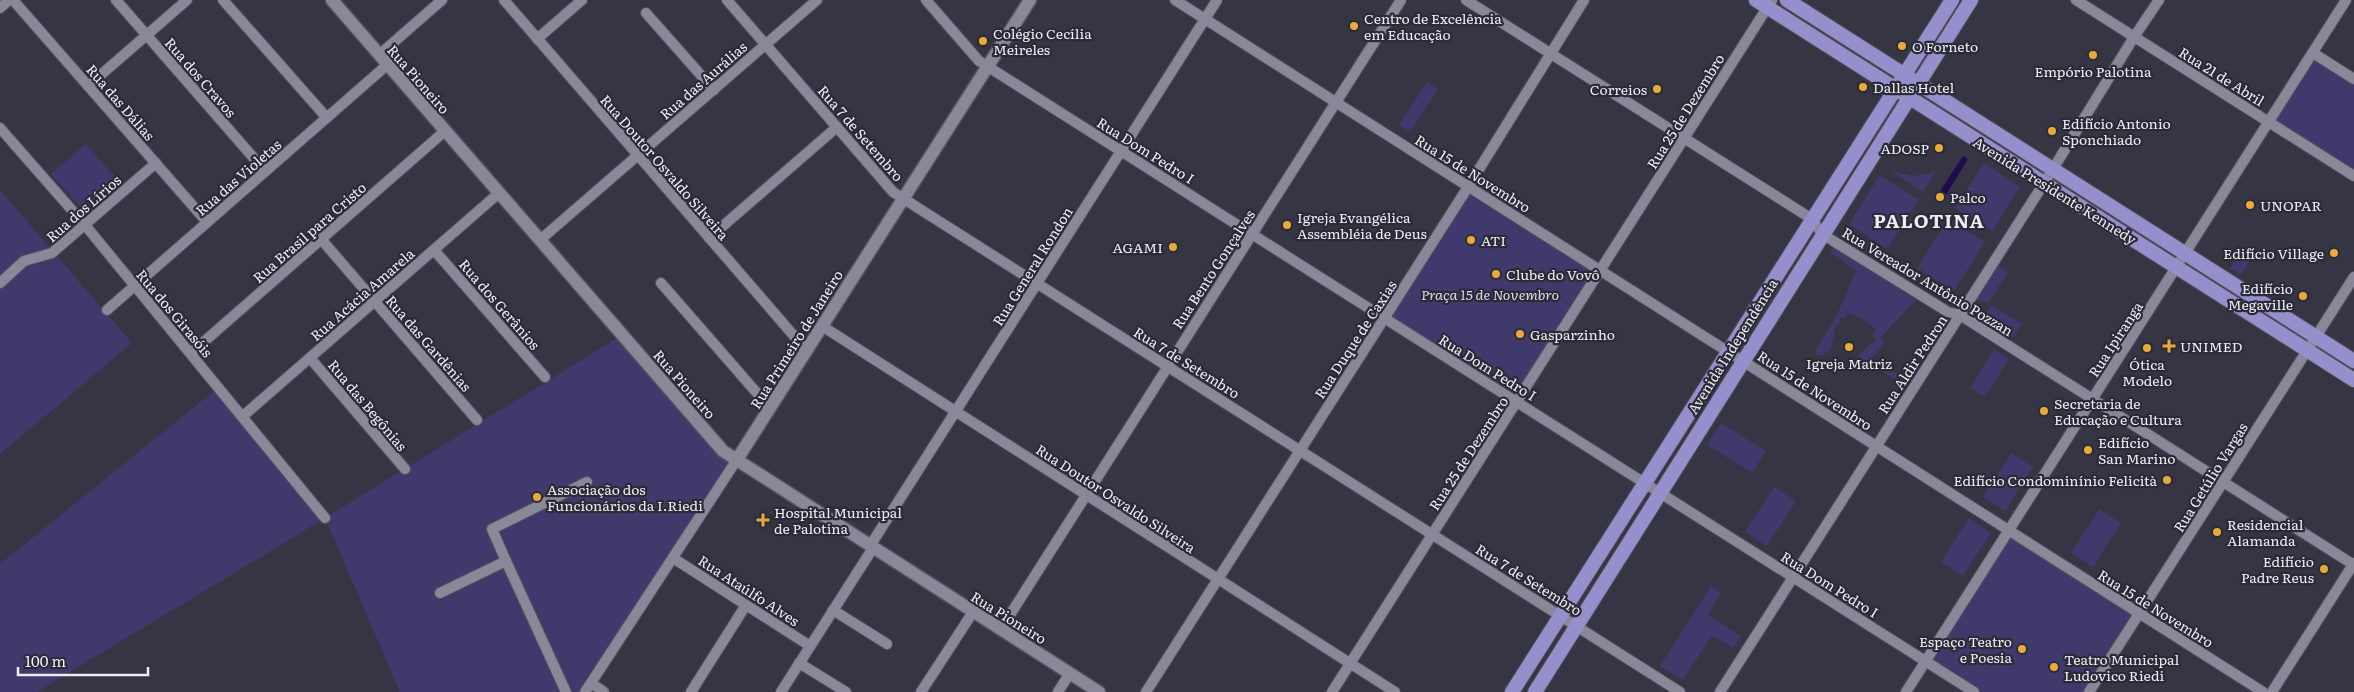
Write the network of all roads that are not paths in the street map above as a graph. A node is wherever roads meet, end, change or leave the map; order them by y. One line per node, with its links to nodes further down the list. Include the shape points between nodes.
1 (10, 0): 26 (street)
2 (13, 0): 43 (street, Rua das Dálias)
3 (116, 0): 30 (street, Rua dos Cravos)
4 (187, 0): 30 (street)
5 (222, 0): 48 (street)
6 (332, 0): 38 (street, Rua Pioneiro)
7 (442, 0): 38 (street, Rua das Violetas)
8 (504, 0): 33 (street, Rua Doutor Osvaldo Silveira)
9 (582, 0): 33 (street)
10 (727, 0): 34 (street, Rua 7 de Setembro)
11 (817, 0): 34 (street, Rua das Aurálias)
12 (926, 0): 39 (street, Rua Dom Pedro I)
13 (1030, 0): 39 (street, Rua Primeiro de Janeiro)
14 (1175, 0): 28 (street, Rua 15 de Novembro)
15 (1217, 0): 28 (street, Rua General Rondon)
16 (1401, 0): 47 (street, Rua Bento Gonçalves)
17 (1466, 0): 36 (street, Rua Vereador Antônio Pozzan)
18 (1584, 0): 36 (street, Rua Duque de Caxias)
19 (1786, 0): 31 (main road, Avenida Presidente Kennedy)
20 (1971, 0): 29 (main road, Avenida Independência)
21 (2076, 0): 32 (street, Rua 21 de Abril)
22 (2159, 0): 32 (street, Rua Aldir Pedron)
23 (2346, 0): 37 (street, Rua Ipiranga)
24 (1765, 2): 35 (main road, Avenida Presidente Kennedy); 55 (street, Rua 25 de Dezembro)
25 (1948, 6): 29 (main road); 40 (main road, Avenida Independência)
26 (0, 8)
27 (646, 14): 45 (street)
28 (1205, 19): 47 (street, Rua 15 de Novembro); 56 (street, Rua General Rondon)
29 (1959, 20): 42 (main road, Avenida Independência)
30 (147, 35): 43 (street); 62 (street, Rua dos Cravos)
31 (1843, 35): 35 (main road); 40 (main road, Avenida Presidente Kennedy)
32 (2134, 37): 49 (street, Rua 21 de Abril); 61 (street, Rua Aldir Pedron)
33 (537, 39): 58 (street, Rua Doutor Osvaldo Silveira)
34 (766, 44): 45 (street, Rua das Aurálias); 51 (street, Rua 7 de Setembro)
35 (1834, 50): 44 (main road, Avenida Presidente Kennedy)
36 (1549, 53): 55 (street, Rua Vereador Antônio Pozzan); 65 (street, Rua Duque de Caxias)
37 (2312, 53): 41 (street); 49 (street, Rua Ipiranga)
38 (383, 60): 48 (street, Rua das Violetas); 53 (street, Rua Pioneiro)
39 (983, 64): 56 (street, Rua Dom Pedro I); 67 (street, Rua Primeiro de Janeiro)
40 (1904, 74): 42 (main road, Avenida Presidente Kennedy); 44 (main road, Avenida Independência)
41 (2354, 79)
42 (1918, 83): 46 (main road, Avenida Independência); 50 (main road, Avenida Presidente Kennedy)
43 (88, 86): 60 (street, Rua das Dálias)
44 (1895, 88): 46 (main road, Avenida Presidente Kennedy); 57 (main road, Avenida Independência)
45 (714, 90): 58 (street, Rua das Aurálias)
46 (1909, 98): 54 (main road, Avenida Presidente Kennedy); 59 (main road, Avenida Independência)
47 (1336, 102): 65 (street, Rua 15 de Novembro); 71 (street, Rua Bento Gonçalves)
48 (326, 118): 62 (street, Rua das Violetas)
49 (2269, 122): 63 (street, Rua 21 de Abril); 77 (street, Rua Ipiranga)
50 (1980, 123): 54 (main road); 61 (main road, Avenida Presidente Kennedy)
51 (837, 127): 67 (street, Rua 7 de Setembro, via 893,192); 73 (street)
52 (0, 128): 70 (street, Rua dos Girasóis)
53 (445, 131): 66 (street, Rua Pioneiro); 74 (street, Rua Brasil para Cristo)
54 (1972, 137): 64 (main road, Avenida Presidente Kennedy)
55 (1684, 139): 68 (street, Rua Vereador Antônio Pozzan); 79 (street, Rua 25 de Dezembro)
56 (1122, 150): 71 (street, Rua Dom Pedro I); 83 (street, Rua General Rondon)
57 (1855, 151): 59 (main road); 68 (main road, Avenida Independência)
58 (637, 156): 73 (street, Rua Doutor Osvaldo Silveira); 75 (street, Rua das Aurálias)
59 (1870, 160): 72 (main road, Avenida Independência)
60 (156, 163): 69 (street, Rua das Dálias); 70 (street, Rua dos Lírios)
61 (2053, 169): 64 (street, Rua Aldir Pedron); 77 (main road, Avenida Presidente Kennedy)
62 (265, 172): 69 (street, Rua das Violetas)
63 (2354, 176)
64 (2044, 183): 78 (main road, Avenida Presidente Kennedy); 87 (street, Rua Aldir Pedron)
65 (1468, 187): 79 (street, Rua 15 de Novembro); 88 (street, Rua Duque de Caxias)
66 (499, 193): 75 (street, Rua Pioneiro); 76 (street, Rua Acácia Amarela)
67 (904, 198): 83 (street, Rua 7 de Setembro); 89 (street, Rua Primeiro de Janeiro)
68 (1812, 219): 72 (street, Rua Vereador Antônio Pozzan); 93 (main road, Avenida Independência)
69 (207, 222): 84 (street, Rua das Violetas)
70 (85, 225): 81 (street, Rua dos Lírios, via 52,253 24,261); 84 (street, Rua dos Girasóis)
71 (1252, 234): 88 (street, Rua Dom Pedro I); 98 (street, Rua Bento Gonçalves)
72 (1822, 234): 87 (street, Rua Vereador Antônio Pozzan, via 1948,312); 96 (main road, Avenida Independência)
73 (709, 238): 92 (street, Rua Doutor Osvaldo Silveira)
74 (321, 239): 85 (street, Rua das Gardênias); 94 (street, Rua Brasil para Cristo)
75 (540, 240): 109 (street, Rua Pioneiro, via 723,451)
76 (434, 250): 85 (street, Rua Acácia Amarela); 99 (street, Rua dos Gerânios)
77 (2186, 254): 78 (street, Rua Ipiranga); 90 (main road, Avenida Presidente Kennedy)
78 (2176, 267): 91 (main road, Avenida Presidente Kennedy); 101 (street, Rua Ipiranga)
79 (1600, 270): 93 (street, Rua 15 de Novembro); 102 (street, Rua 25 de Dezembro)
80 (2354, 277): 90 (street, Rua Getúlio Vargas)
81 (0, 283)
82 (661, 283): 103 (street)
83 (1037, 283): 98 (street, Rua 7 de Setembro); 104 (street, Rua General Rondon)
84 (135, 285): 86 (street, Rua das Violetas); 94 (street, Rua dos Girasóis)
85 (375, 301): 95 (street, Rua Acácia Amarela); 106 (street, Rua das Gardênias)
86 (107, 310)
87 (1960, 315): 101 (street, Rua Vereador Antônio Pozzan); 107 (street, Rua Aldir Pedron)
88 (1385, 318): 102 (street, Rua Dom Pedro I); 108 (street, Rua Duque de Caxias)
89 (822, 326): 92 (street, Rua Primeiro de Janeiro); 104 (street, Rua Doutor Osvaldo Silveira)
90 (2316, 336): 91 (street, Rua Getúlio Vargas); 97 (main road, Avenida Presidente Kennedy)
91 (2307, 350): 100 (main road, Avenida Presidente Kennedy); 112 (street, Rua Getúlio Vargas)
92 (807, 351): 103 (street, Rua Primeiro de Janeiro)
93 (1728, 352): 96 (street, Rua 15 de Novembro); 113 (main road, Avenida Independência)
94 (191, 353): 105 (street, Rua dos Girasóis)
95 (310, 358): 105 (street, Rua Acácia Amarela); 110 (street, Rua das Begônias)
96 (1743, 361): 107 (street, Rua 15 de Novembro); 114 (main road, Avenida Independência)
97 (2354, 361)
98 (1168, 366): 108 (street, Rua 7 de Setembro); 115 (street, Rua Bento Gonçalves)
99 (545, 377)
100 (2354, 380)
101 (2093, 399): 112 (street, Rua Vereador Antônio Pozzan); 117 (street, Rua Ipiranga)
102 (1517, 402): 113 (street, Rua Dom Pedro I); 118 (street, Rua 25 de Dezembro)
103 (770, 408): 109 (street, Rua Primeiro de Janeiro)
104 (956, 412): 115 (street, Rua Doutor Osvaldo Silveira); 119 (street, Rua General Rondon)
105 (243, 416): 116 (street, Rua dos Girasóis)
106 (477, 420)
107 (1876, 446): 117 (street, Rua 15 de Novembro); 123 (street, Rua Aldir Pedron)
108 (1300, 450): 118 (street, Rua 7 de Setembro); 124 (street, Rua Duque de Caxias)
109 (736, 461): 119 (street, Rua Pioneiro); 120 (street, Rua Primeiro de Janeiro)
110 (405, 469)
111 (587, 482): 121 (street, via 492,529)
112 (2223, 482): 122 (street, Rua Vereador Antônio Pozzan); 129 (street, Rua Getúlio Vargas)
113 (1645, 483): 114 (street, Rua Dom Pedro I); 130 (main road, Avenida Independência)
114 (1660, 492): 123 (street, Rua Dom Pedro I); 131 (main road, Avenida Independência)
115 (1086, 495): 124 (street, Rua Doutor Osvaldo Silveira); 132 (street, Rua Bento Gonçalves)
116 (326, 518)
117 (2009, 530): 129 (street, Rua 15 de Novembro); 135 (street, Rua Ipiranga)
118 (1432, 534): 130 (street, Rua 7 de Setembro); 137 (street, Rua 25 de Dezembro)
119 (872, 547): 127 (street, Rua General Rondon); 128 (street, Rua Pioneiro)
120 (673, 558): 126 (street, Rua Ataúlfo Alves); 139 (street, Rua Primeiro de Janeiro)
121 (506, 561): 125 (street); 140 (street)
122 (2354, 564): 159 (street)
123 (1793, 577): 135 (street, Rua Dom Pedro I); 154 (street, Rua Aldir Pedron)
124 (1218, 579): 137 (street, Rua Doutor Osvaldo Silveira); 148 (street, Rua Duque de Caxias)
125 (440, 593)
126 (746, 605): 134 (street, Rua Ataúlfo Alves); 142 (street)
127 (834, 610): 133 (street); 134 (street, Rua General Rondon)
128 (973, 612): 132 (street, Rua Pioneiro); 145 (street)
129 (2139, 613): 157 (street, Rua Getúlio Vargas); 158 (street, Rua 15 de Novembro)
130 (1561, 616): 131 (street, Rua 7 de Setembro); 151 (main road, Avenida Independência)
131 (1577, 626): 152 (main road, Avenida Independência); 153 (street, Rua 7 de Setembro)
132 (1001, 629): 138 (street, Rua Pioneiro)
133 (887, 644)
134 (810, 646): 136 (street, Rua General Rondon)
135 (1926, 662): 155 (street, Rua Ipiranga); 156 (street, Rua Dom Pedro I)
136 (799, 663): 143 (street, Rua General Rondon); 144 (street)
137 (1350, 664): 149 (street, Rua 25 de Dezembro); 150 (street, Rua Doutor Osvaldo Silveira)
138 (1070, 673): 146 (street); 147 (street, Rua Pioneiro)
139 (588, 688): 141 (street)
140 (566, 692)
141 (604, 692)
142 (691, 692)
143 (781, 692)
144 (846, 692)
145 (921, 692)
146 (1058, 692)
147 (1099, 692)
148 (1146, 692)
149 (1332, 692)
150 (1395, 692)
151 (1512, 692)
152 (1535, 692)
153 (1680, 692)
154 (1720, 692)
155 (1906, 692)
156 (1974, 692)
157 (2089, 692)
158 (2262, 692)
159 (2272, 692)

